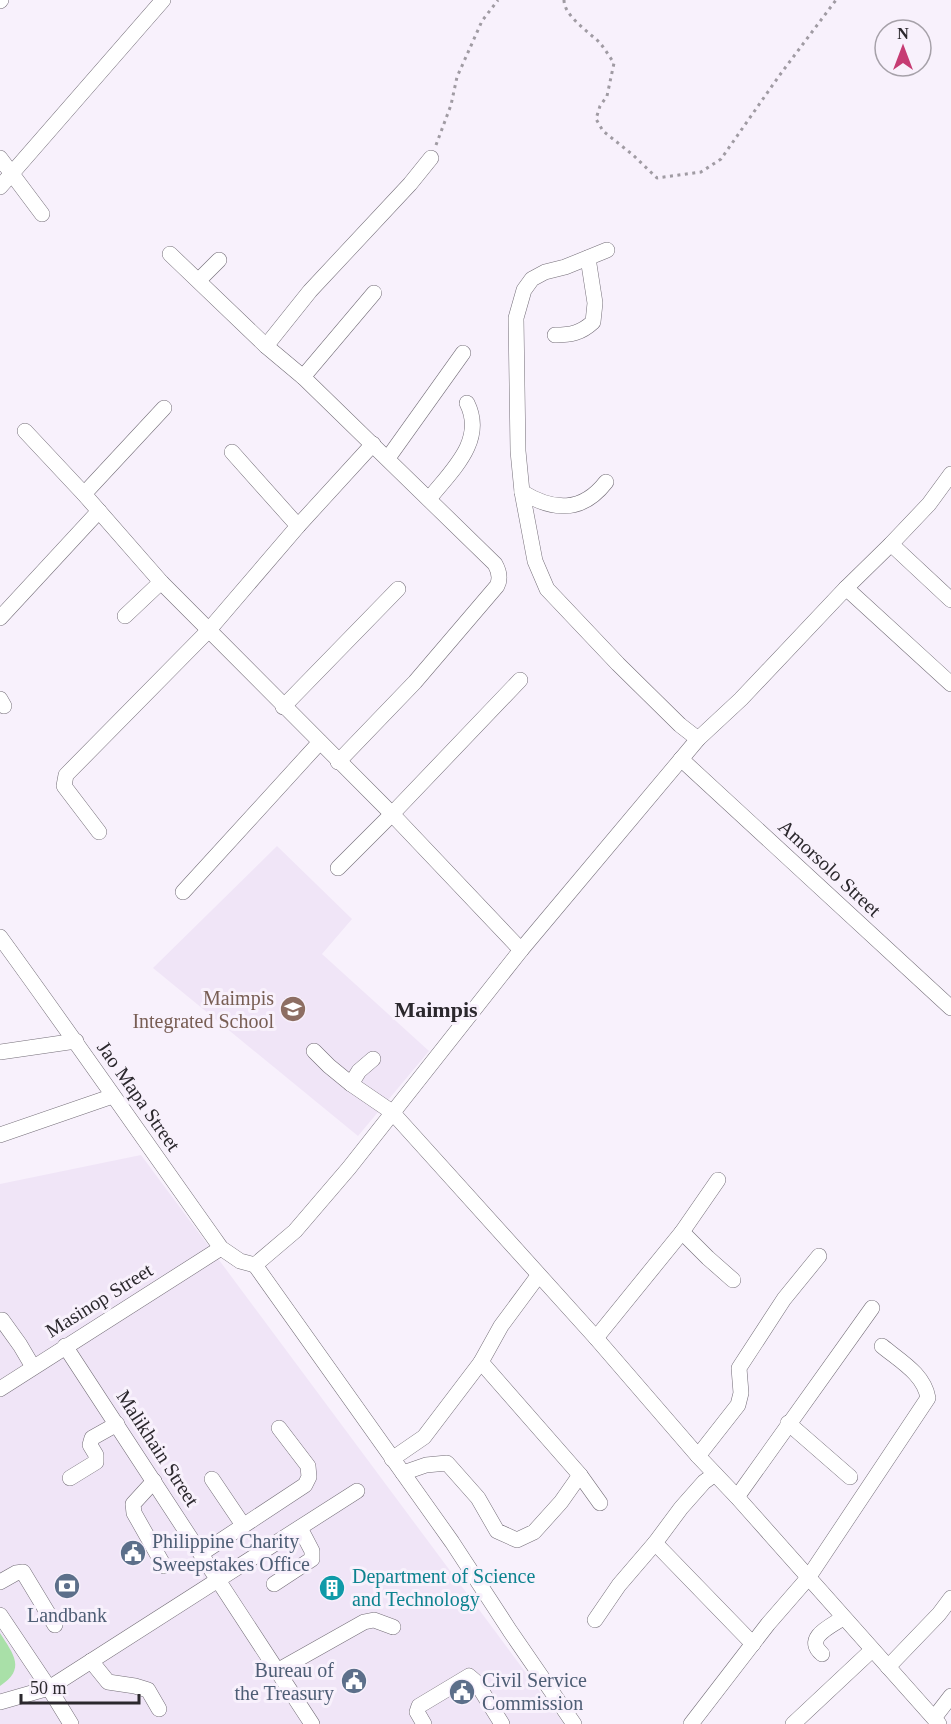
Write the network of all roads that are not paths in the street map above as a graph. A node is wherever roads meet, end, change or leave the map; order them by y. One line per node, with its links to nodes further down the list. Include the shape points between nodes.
1 (163, 0): 4 (street)
2 (0, 158): 4 (street)
3 (431, 158): 14 (street, via 310,291)
4 (11, 173): 5 (street); 6 (street)
5 (0, 188)
6 (42, 214)
7 (607, 250): 9 (street)
8 (170, 254): 11 (street)
9 (588, 258): 13 (street, via 595,303 593,322 582,331); 25 (street, via 531,279 516,318)
10 (219, 260): 11 (street)
11 (199, 280): 14 (street)
12 (374, 293): 16 (street)
13 (555, 335)
14 (266, 346): 16 (street)
15 (463, 353): 22 (street)
16 (303, 377): 20 (street)
17 (467, 403): 27 (street, via 473,432 469,446)
18 (164, 408): 26 (street)
19 (25, 431): 26 (street)
20 (373, 444): 22 (street); 29 (street)
21 (232, 452): 29 (street)
22 (388, 458): 27 (street)
23 (951, 474): 30 (street)
24 (606, 482): 25 (street, via 590,498 569,505 546,504)
25 (522, 492): 41 (street, via 535,561 547,589 626,672)
26 (84, 494): 28 (street)
27 (429, 499): 44 (street, via 495,564 499,581 415,682)
28 (99, 511): 31 (street); 36 (street)
29 (298, 526): 37 (street)
30 (891, 544): 32 (street); 34 (street)
31 (161, 582): 35 (street); 37 (street)
32 (846, 588): 39 (street); 41 (street)
33 (399, 589): 40 (street)
34 (951, 600)
35 (125, 616)
36 (0, 618)
37 (208, 631): 40 (street); 46 (street, via 66,775 64,786)
38 (520, 680): 45 (street)
39 (951, 684)
40 (283, 707): 42 (street)
41 (698, 739): 43 (street)
42 (320, 742): 44 (street); 48 (street)
43 (681, 759): 50 (street); 51 (street, Amorsolo Street)
44 (338, 762): 45 (street)
45 (392, 814): 47 (street); 50 (street)
46 (99, 832)
47 (338, 868)
48 (183, 892)
49 (0, 937): 52 (street, Jao Mapa Street)
50 (521, 950): 58 (street)
51 (951, 1008)
52 (76, 1041): 54 (street); 57 (street, Jao Mapa Street)
53 (314, 1051): 56 (street)
54 (0, 1052)
55 (373, 1059): 56 (street)
56 (351, 1084): 58 (street)
57 (113, 1096): 59 (street); 62 (street, Jao Mapa Street)
58 (392, 1113): 64 (street, via 295,1231); 65 (street)
59 (0, 1135)
60 (718, 1179): 61 (street)
61 (682, 1232): 66 (street); 69 (street)
62 (221, 1248): 64 (street, Jao Mapa Street, via 240,1261); 70 (street, Masinop Street)
63 (819, 1256): 78 (street, via 784,1299 739,1368 738,1405)
64 (255, 1265): 79 (street)
65 (538, 1276): 69 (street); 72 (street, via 501,1326)
66 (733, 1280)
67 (872, 1308): 75 (street)
68 (0, 1320): 73 (street)
69 (596, 1338): 78 (street)
70 (65, 1346): 73 (street, Masinop Street); 76 (street, Malikhain Street)
71 (882, 1346): 95 (street, via 921,1380 928,1398)
72 (481, 1362): 79 (street, via 424,1437); 82 (street)
73 (33, 1367): 74 (street, Masinop Street)
74 (0, 1389)
75 (788, 1423): 83 (street); 88 (street)
76 (117, 1424): 84 (street, via 92,1438 90,1445 96,1462); 86 (street, Malikhain Street)
77 (279, 1428): 90 (street, via 308,1466 309,1477 305,1485)
78 (698, 1456): 81 (street)
79 (392, 1459): 80 (street)
80 (403, 1473): 82 (street, via 426,1465 447,1464 478,1498 497,1531 517,1540 534,1532); 120 (street)
81 (715, 1474): 88 (street); 92 (street, via 681,1508)
82 (580, 1475): 89 (street)
83 (849, 1477)
84 (70, 1478)
85 (212, 1479): 90 (street)
86 (154, 1481): 93 (street, Malikhain Street); 94 (street, via 134,1504 134,1513)
87 (357, 1491): 91 (street)
88 (737, 1497): 95 (street)
89 (600, 1503)
90 (243, 1525): 93 (street)
91 (300, 1528): 96 (street); 98 (street, via 312,1559)
92 (656, 1543): 102 (street); 105 (street)
93 (202, 1553): 96 (street, Malikhain Street)
94 (164, 1566)
95 (808, 1578): 101 (street); 105 (street)
96 (219, 1580): 108 (street); 110 (street, Malikhain Street)
97 (0, 1582): 103 (street, via 23,1572)
98 (274, 1584)
99 (951, 1598): 109 (street)
100 (0, 1615): 111 (street)
101 (843, 1618): 106 (street); 107 (street, via 817,1636 815,1643)
102 (595, 1620)
103 (55, 1625)
104 (393, 1627): 110 (street, via 374,1620 364,1622)
105 (753, 1644): 121 (street)
106 (872, 1650): 109 (street); 122 (street)
107 (822, 1654)
108 (91, 1661): 111 (street); 114 (street, via 108,1682 148,1690)
109 (888, 1667): 115 (street)
110 (277, 1671): 117 (street, Malikhain Street)
111 (49, 1688): 113 (street); 116 (street)
112 (951, 1696): 115 (street)
113 (0, 1702)
114 (159, 1709)
115 (936, 1721)
116 (71, 1724)
117 (312, 1724)
118 (424, 1724): 119 (street, via 417,1712 419,1706 469,1676)
119 (502, 1724)
120 (574, 1724)
121 (691, 1724)
122 (793, 1724)

